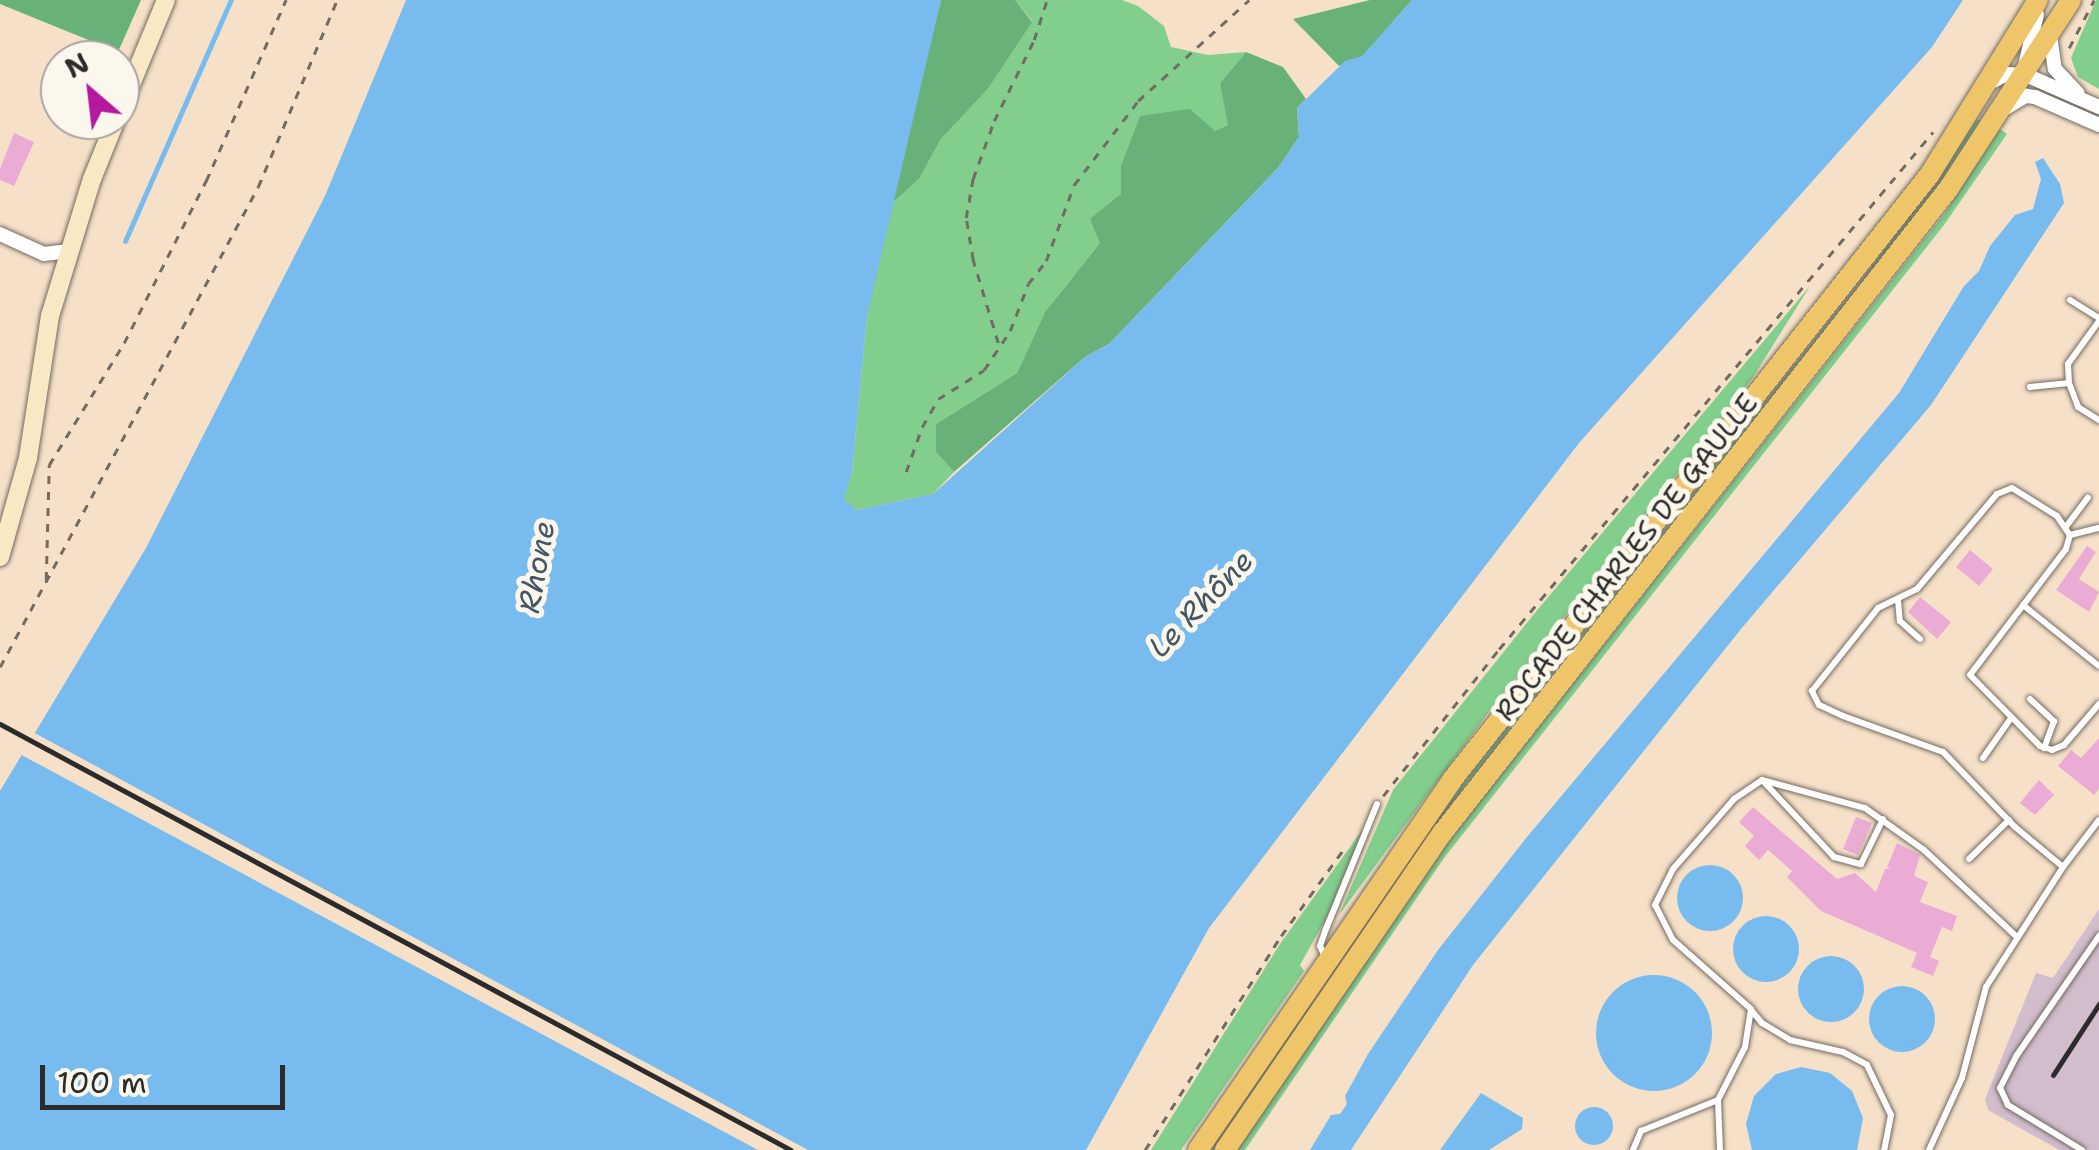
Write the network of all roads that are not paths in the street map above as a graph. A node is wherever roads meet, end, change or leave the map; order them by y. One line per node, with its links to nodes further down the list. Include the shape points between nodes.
1 (166, 0): 5 (main road)
2 (2070, 0): 4 (main road, ROCADE CHARLES DE GAULLE)
3 (2039, 7): 6 (street); 7 (main road, ROCADE CHARLES DE GAULLE)
4 (2050, 34): 6 (main road, ROCADE CHARLES DE GAULLE); 9 (street, via 2060,77)
5 (140, 63)
6 (2026, 76): 7 (street, via 1999,75); 8 (street); 9 (street); 10 (main road, ROCADE CHARLES DE GAULLE)
7 (1989, 83): 42 (main road, ROCADE CHARLES DE GAULLE, via 1930,174 1452,780)
8 (2035, 97): 10 (street); 11 (street)
9 (2099, 106)
10 (2004, 110): 46 (main road, ROCADE CHARLES DE GAULLE, via 1848,320 1443,832)
11 (2099, 125)
12 (109, 140): 14 (main road)
13 (0, 234): 14 (street, via 44,254)
14 (67, 251): 23 (main road, via 28,458)
15 (2070, 300): 16 (lane)
16 (2099, 320): 17 (lane, via 2068,364)
17 (2068, 383): 18 (lane); 19 (lane, via 2078,407)
18 (2030, 387)
19 (2099, 420)
20 (2088, 498): 22 (lane)
21 (2099, 528): 22 (lane)
22 (2067, 531): 24 (lane, via 2057,516 2012,488 1997,494 1918,589); 25 (lane, via 2066,549)
23 (0, 557)
24 (1898, 600): 26 (lane, via 1900,620); 36 (lane, via 1878,608 1812,691 1819,704 1843,716 1943,752)
25 (2023, 605): 27 (lane); 30 (lane, via 1970,675)
26 (1920, 639)
27 (2099, 666)
28 (2030, 699): 31 (lane, via 2054,720)
29 (2099, 704): 31 (lane, via 2064,746)
30 (2012, 718): 31 (lane); 32 (lane)
31 (2044, 748)
32 (1983, 758)
33 (1762, 780): 35 (lane, via 1825,795); 35 (lane, via 1834,858 1861,864); 43 (lane, via 1734,799 1673,868 1655,906 1673,940)
34 (1376, 804): 42 (lane, via 1320,946)
35 (1883, 819): 41 (lane)
36 (2009, 820): 38 (lane); 39 (lane)
37 (2099, 820): 39 (lane)
38 (1969, 859)
39 (2063, 866): 41 (lane)
40 (2099, 936): 51 (lane, via 2000,1088 2008,1106)
41 (2017, 938): 50 (lane, via 1986,987 1962,1078)
42 (1326, 958): 45 (main road, ROCADE CHARLES DE GAULLE)
43 (1751, 1009): 44 (lane, via 1745,1047); 49 (lane, via 1790,1040 1867,1065 1890,1115)
44 (1718, 1100): 47 (lane, via 1641,1131); 48 (lane)
45 (1198, 1150)
46 (1224, 1150)
47 (1633, 1150)
48 (1720, 1150)
49 (1884, 1150)
50 (1928, 1150)
51 (2082, 1150)

